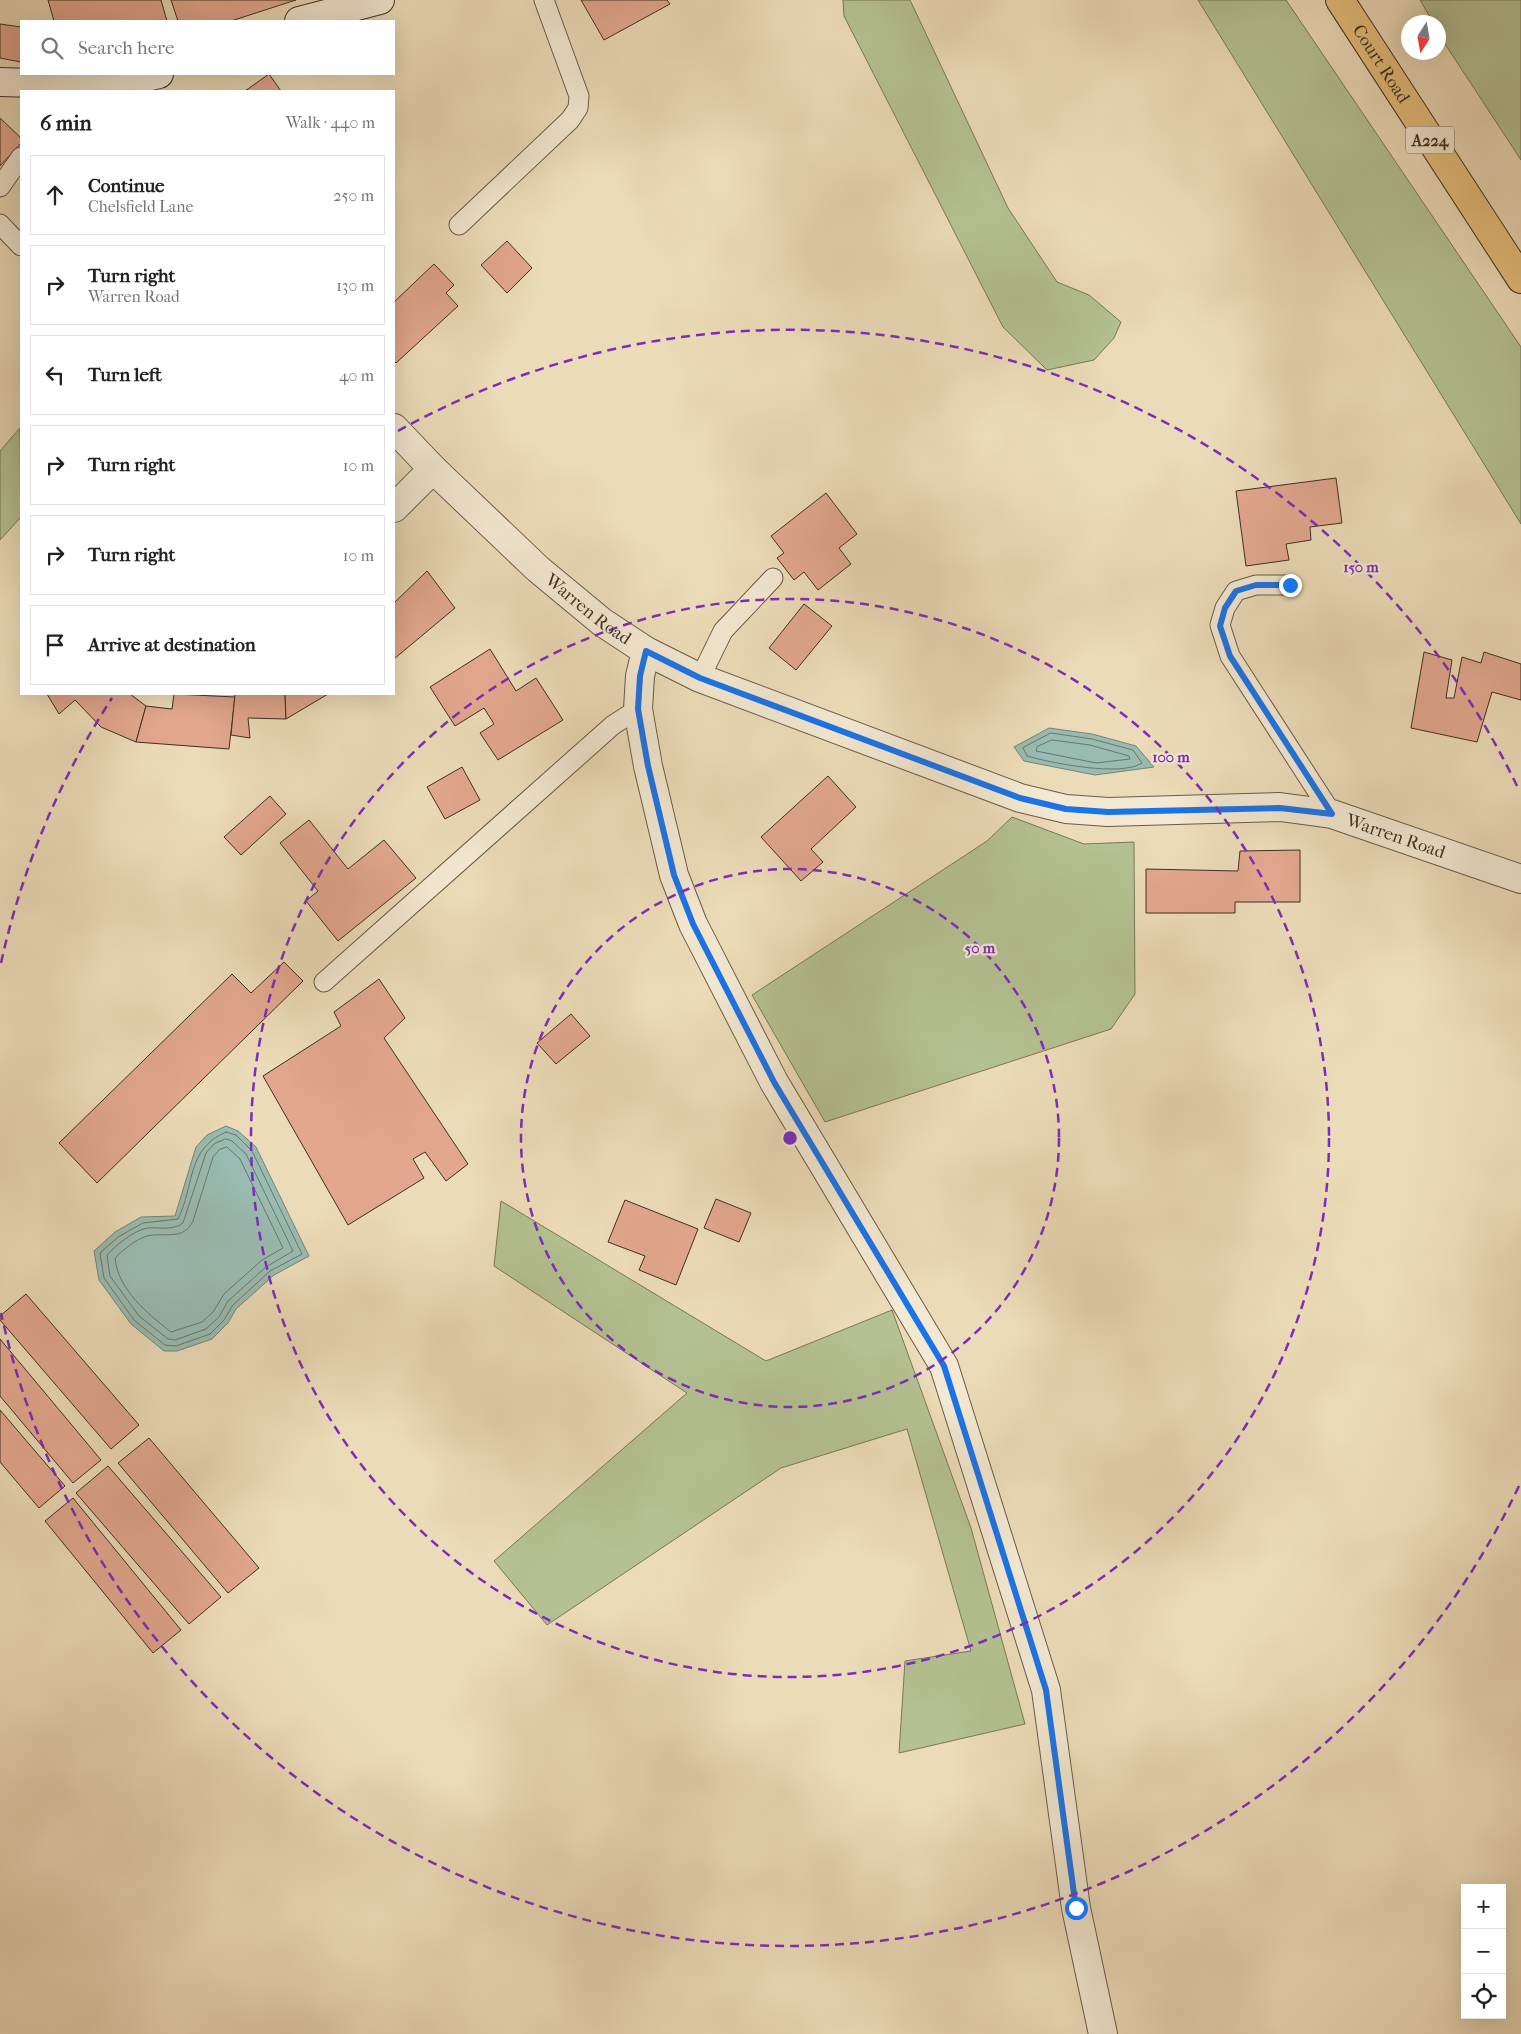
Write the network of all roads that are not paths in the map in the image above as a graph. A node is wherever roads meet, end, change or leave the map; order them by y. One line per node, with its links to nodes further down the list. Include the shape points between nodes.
1 (380, 0): 4 (street)
2 (544, 0): 11 (lane, via 579,96 578,108 570,120)
3 (1340, 0): 13 (main road, Court Road / A224)
4 (303, 20)
5 (156, 75): 7 (street)
6 (0, 82): 7 (street)
7 (124, 88)
8 (20, 158): 9 (lane)
9 (0, 187)
10 (0, 224): 12 (lane)
11 (459, 225)
12 (20, 245)
13 (1521, 279)
14 (395, 429): 15 (street, Warren Road)
15 (433, 469): 16 (street); 19 (street, Warren Road, via 538,569 602,622)
16 (395, 507)
17 (773, 578): 20 (lane, via 723,631)
18 (1290, 585): 22 (lane, via 1256,585 1236,591 1225,608 1220,626 1230,656)
19 (646, 651): 20 (street, Warren Road); 21 (street, via 640,676)
20 (700, 678): 22 (street, Warren Road, via 1020,798 1066,809 1108,812 1280,808)
21 (638, 709): 24 (lane, via 613,725); 25 (street, via 674,875 693,924 774,1082 944,1366 1046,1690 1076,1908)
22 (1332, 814): 23 (street, Warren Road)
23 (1521, 879)
24 (324, 982)
25 (1103, 2034)

